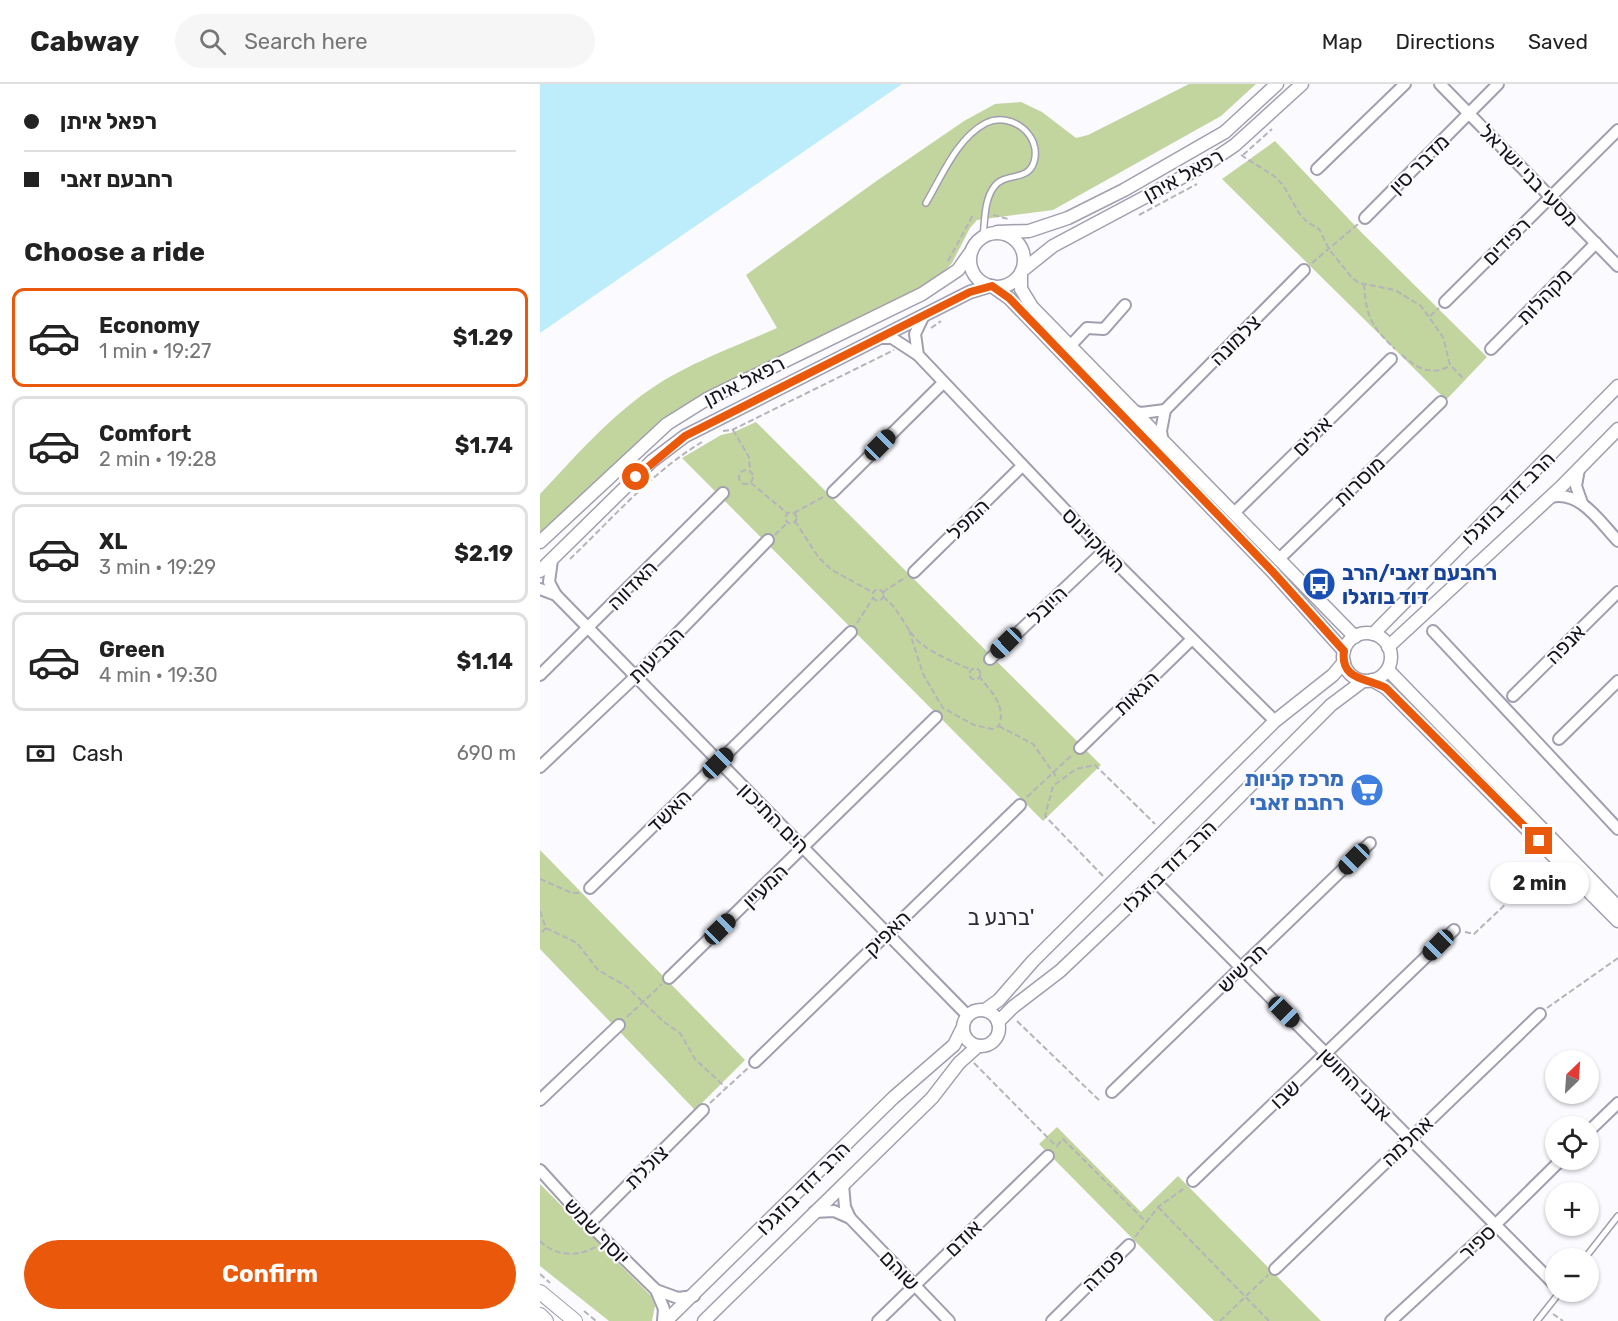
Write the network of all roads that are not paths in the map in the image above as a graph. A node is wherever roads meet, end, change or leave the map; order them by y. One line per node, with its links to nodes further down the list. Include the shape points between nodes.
1 (1277, 84): 12 (street, רפאל איתן, via 1226,132 1124,190 1068,218 1039,227)
2 (1302, 84): 18 (street, רפאל איתן, via 1235,145 1207,164 1053,246)
3 (1405, 84): 8 (street)
4 (1440, 84): 6 (street, מסעי בני ישראל)
5 (1498, 84): 6 (street, מדבר סין)
6 (1469, 113): 9 (street, מסעי בני ישראל); 11 (street, מדבר סין)
7 (1618, 130): 9 (street, רפידים)
8 (1317, 169)
9 (1551, 197): 14 (street, מסעי בני ישראל); 20 (street, רפידים)
10 (926, 203): 13 (lane, via 974,131 988,122 1008,120 1021,125 1034,141 1034,164 1026,174 1001,180 994,187)
11 (1365, 218)
12 (997, 232): 13 (street); 18 (street, via 1010,235 1019,243 1024,255)
13 (983, 236): 15 (street)
14 (1596, 243): 16 (street, מסעי בני ישראל); 25 (street, מקהלות)
15 (970, 253): 19 (street, via 974,274); 44 (street, רפאל איתן, via 958,270 922,294 707,399 667,424)
16 (1618, 266)
17 (1304, 270): 32 (street, צלמונה)
18 (1022, 272): 19 (street, via 1009,284); 24 (street, via 1021,289 1032,307)
19 (991, 286): 22 (street, רפאל איתן); 60 (street, via 1009,298 1272,571)
20 (1445, 302)
21 (1125, 305): 24 (street, via 1104,329 1087,328)
22 (924, 315): 23 (street, רפאל איתן); 26 (street, via 915,334)
23 (880, 338): 26 (street, האוקיינוס, via 892,338); 46 (street, רפאל איתן, via 685,436 652,461)
24 (1071, 345): 31 (street)
25 (1491, 349)
26 (918, 355): 28 (street, האוקיינוס)
27 (1391, 359): 41 (street, אילים)
28 (943, 383): 35 (street, האוקיינוס); 37 (street)
29 (1618, 386): 56 (street, הרב דוד בוזגלו)
30 (1441, 402): 47 (street, מוסרות)
31 (1131, 410): 32 (street); 34 (street)
32 (1165, 410): 34 (street)
33 (1618, 429): 36 (street, הרב דוד בוזגלו)
34 (1163, 443): 41 (street)
35 (1022, 466): 45 (street, האוקיינוס); 49 (street, המפל)
36 (1579, 469): 39 (street, הרב דוד בוזגלו); 40 (street, via 1576,486)
37 (834, 492)
38 (723, 493): 53 (street, האדווה)
39 (1551, 496): 40 (street, via 1566,495); 59 (street, הרב דוד בוזגלו)
40 (1582, 504): 43 (street)
41 (1234, 513): 47 (street)
42 (768, 540): 64 (street, הנביעות)
43 (1618, 541)
44 (540, 542)
45 (1104, 551): 58 (street, האוקיינוס); 61 (street, היובל)
46 (552, 560): 48 (street, רפאל איתן); 52 (street, via 549,582)
47 (1278, 560): 57 (street)
48 (540, 572)
49 (914, 572)
50 (540, 589): 52 (street, הים התיכון)
51 (1618, 592): 67 (street, אנפה)
52 (556, 595): 53 (street, הים התיכון)
53 (590, 628): 63 (street, האדווה); 64 (street, הים התיכון)
54 (1432, 631): 75 (street)
55 (850, 632): 72 (street, האשד)
56 (1373, 634): 57 (street); 59 (street)
57 (1355, 637): 60 (street)
58 (1192, 639): 69 (street, האוקיינוס); 71 (street, הגאות)
59 (1389, 647): 62 (street)
60 (1344, 656): 65 (street, via 1350,674); 69 (street, הרב דוד בוזגלו, via 1333,675)
61 (990, 659)
62 (1388, 670): 65 (street); 80 (street)
63 (540, 675)
64 (635, 677): 72 (street, הים התיכון); 73 (street, הנביעות)
65 (1368, 681): 78 (street, הרב דוד בוזגלו, via 1331,705); 81 (street, via 1386,688)
66 (1618, 681): 70 (street)
67 (1513, 696)
68 (936, 717): 77 (street, המעיין)
69 (1275, 720): 86 (street, הרב דוד בוזגלו)
70 (1559, 739)
71 (1080, 748)
72 (718, 763): 77 (street, הים התיכון); 79 (street, האשד)
73 (540, 767)
74 (1020, 805): 83 (street, האפיק)
75 (1618, 830)
76 (1370, 843): 84 (street, תרשיש)
77 (805, 847): 83 (street, הים התיכון); 85 (street, המעיין)
78 (1155, 881): 84 (street, אבני החושן); 89 (street, הרב דוד בוזגלו, via 1060,971)
79 (590, 888)
80 (1618, 907)
81 (1618, 921)
82 (1454, 930): 93 (street, שבו)
83 (886, 934): 88 (street, הים התיכון); 94 (street, האפיק)
84 (1242, 969): 93 (street, אבני החושן); 95 (street, תרשיש)
85 (669, 978)
86 (985, 1010): 88 (street); 89 (street)
87 (1540, 1014): 100 (street, אחלמה)
88 (968, 1015): 91 (street)
89 (998, 1022): 92 (street, via 994,1040)
90 (619, 1025): 96 (street)
91 (962, 1029): 92 (street, via 967,1040); 118 (street, הרב דוד בוזגלו, via 954,1045 892,1098)
92 (978, 1046): 105 (street, הרב דוד בוזגלו, via 932,1098)
93 (1327, 1054): 100 (street, אבני החושן); 104 (street, שבו)
94 (755, 1062)
95 (1112, 1092)
96 (540, 1100)
97 (1618, 1103): 99 (street)
98 (704, 1110): 109 (street, צוללת)
99 (1599, 1121)
100 (1410, 1139): 110 (street, אבני החושן); 113 (street, אחלמה)
101 (1048, 1156): 115 (street, אודם)
102 (540, 1170): 109 (street, יוסף שמש)
103 (1551, 1170): 110 (street, ספיר)
104 (1193, 1182)
105 (843, 1185): 106 (street, הרב דוד בוזגלו); 108 (street, via 844,1207)
106 (814, 1212): 108 (street, via 834,1211); 124 (street, הרב דוד בוזגלו)
107 (1618, 1216): 112 (lane)
108 (850, 1218): 115 (street, שוהם)
109 (589, 1224): 116 (street, יוסף שמש)
110 (1495, 1225): 114 (street, אבני החושן); 128 (street, ספיר)
111 (1129, 1245): 127 (street, פטדה)
112 (1593, 1248)
113 (1275, 1269)
114 (1545, 1275)
115 (914, 1285): 125 (street, אודם); 126 (street, שוהם)
116 (656, 1290): 118 (street, via 678,1298); 123 (street)
117 (540, 1292): 122 (main road)
118 (694, 1296): 123 (street, הרב דוד בוזגלו)
119 (1552, 1302): 129 (lane)
120 (540, 1315): 121 (main road)
121 (546, 1321)
122 (575, 1321)
123 (664, 1321)
124 (704, 1321)
125 (878, 1321)
126 (949, 1321)
127 (1052, 1321)
128 (1391, 1321)
129 (1537, 1321)

